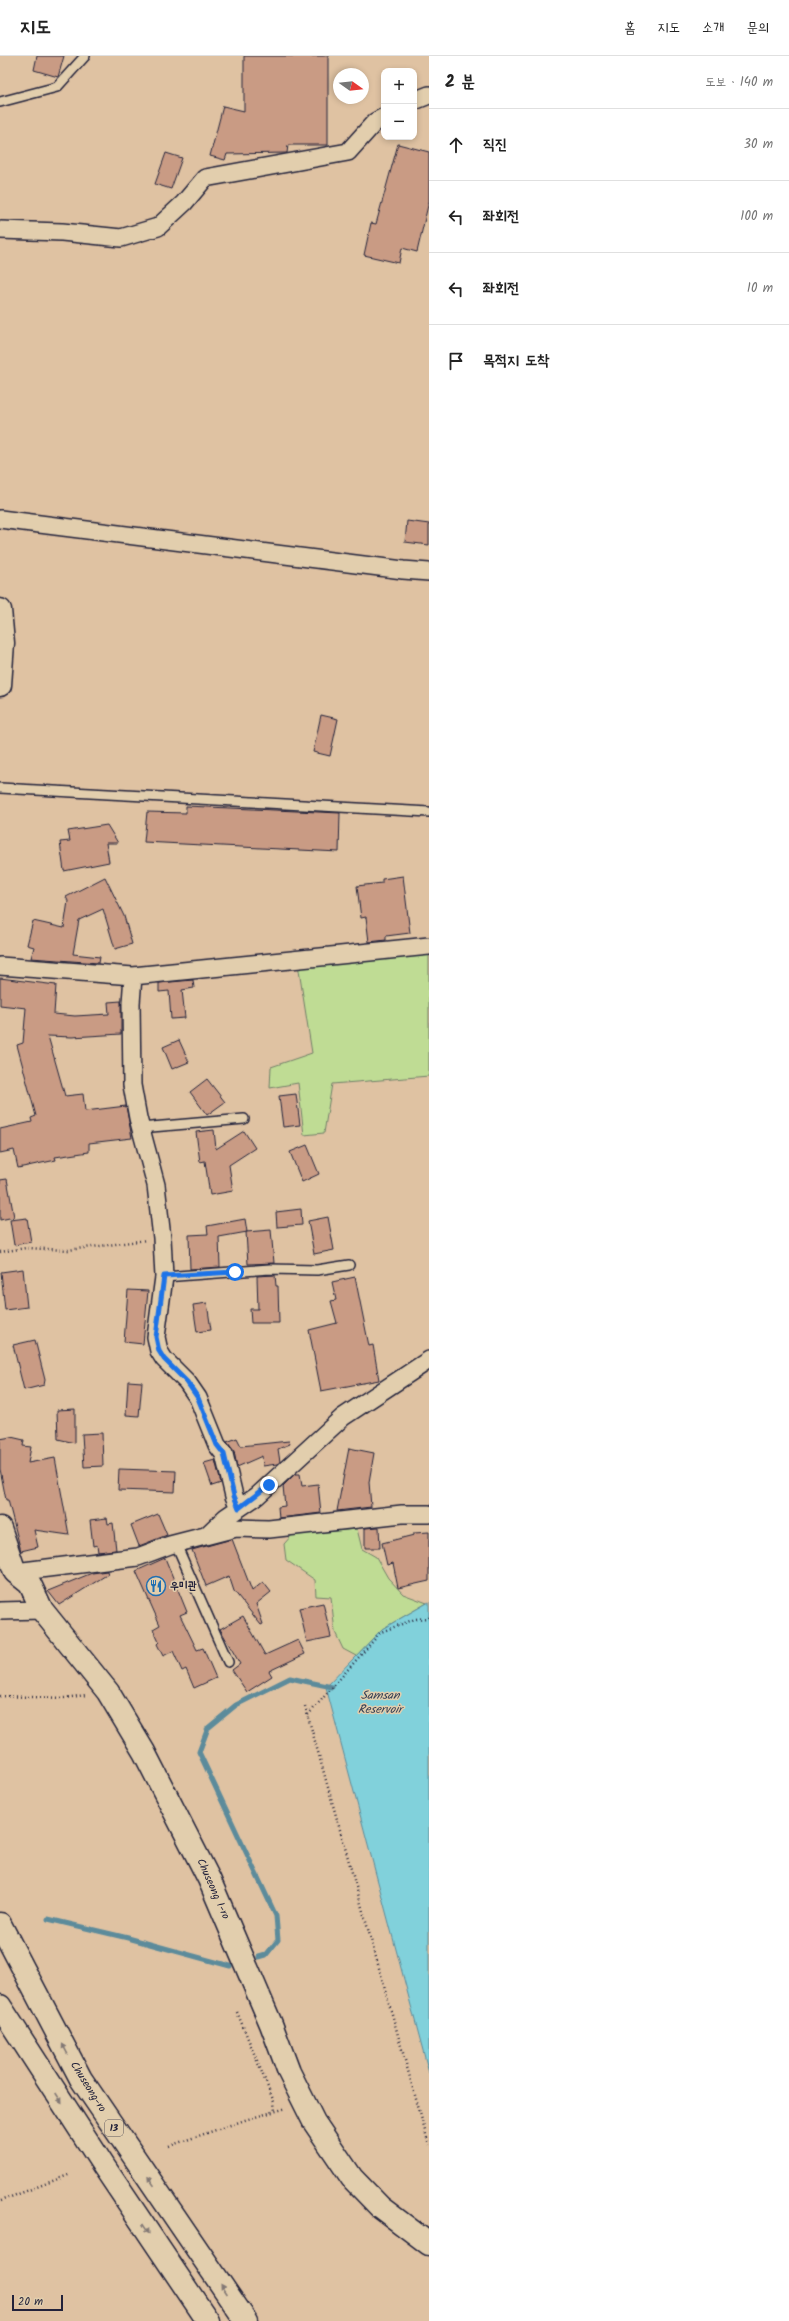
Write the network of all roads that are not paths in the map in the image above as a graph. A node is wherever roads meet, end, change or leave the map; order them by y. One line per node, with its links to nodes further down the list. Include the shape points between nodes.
1 (85, 56): 4 (lane, via 57,86)
2 (429, 95): 3 (street)
3 (417, 100)
4 (0, 102)
5 (381, 119): 6 (street, via 348,152 205,178 158,228 121,238 62,232)
6 (0, 230)
7 (0, 519): 8 (street)
8 (429, 572)
9 (0, 610): 10 (street, via 3,643)
10 (0, 685)
11 (0, 788): 12 (lane)
12 (429, 812)
13 (429, 946): 15 (street)
14 (0, 966): 15 (street)
15 (133, 976): 17 (street, via 132,1085)
16 (244, 1119): 17 (lane)
17 (140, 1128): 19 (street, via 156,1186)
18 (349, 1265): 19 (lane, via 317,1270)
19 (164, 1276): 21 (street, via 156,1337 159,1351 198,1398 217,1445 224,1454)
20 (429, 1360): 21 (street, via 342,1417 257,1496)
21 (239, 1508): 24 (street)
22 (429, 1514): 24 (street, via 402,1514 269,1529 236,1528)
23 (0, 1528): 26 (street)
24 (205, 1536): 25 (street)
25 (176, 1544): 26 (street, via 138,1557); 29 (lane)
26 (15, 1572): 27 (street, Chuseong 1-ro, via 30,1584)
27 (42, 1610): 28 (street); 32 (street, Chuseong 1-ro, via 108,1692 144,1752 209,1879 304,2103 352,2178 380,2207)
28 (0, 1611)
29 (228, 1662)
30 (0, 1924): 34 (street, Chuseong-ro / 13, one-way to 30, via 81,2079)
31 (0, 2006): 33 (street, one-way to 33, via 104,2168)
32 (429, 2244)
33 (208, 2321)
34 (246, 2321)

